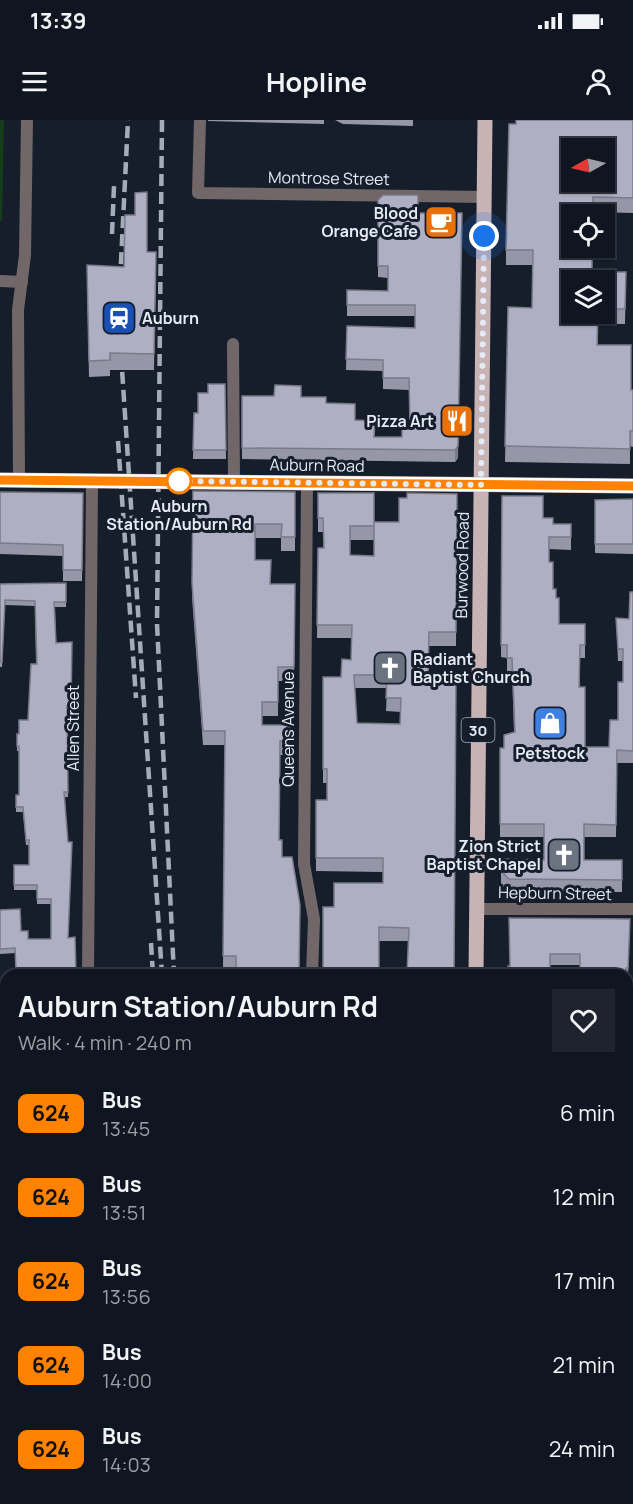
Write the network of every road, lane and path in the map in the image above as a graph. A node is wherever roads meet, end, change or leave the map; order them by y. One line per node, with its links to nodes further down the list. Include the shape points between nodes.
1 (27, 120): 6 (street, via 26,243)
2 (200, 120): 4 (street, Montrose Street, via 198,193)
3 (485, 120): 4 (main road, Burwood Road / 30)
4 (484, 197): 13 (main road, Burwood Road / 30)
5 (0, 281): 6 (street)
6 (21, 282): 9 (street, via 16,423)
7 (233, 344): 11 (street)
8 (0, 480): 9 (main road, Auburn Road)
9 (19, 480): 10 (main road, Auburn Road)
10 (92, 481): 11 (main road, Auburn Road); 17 (street, Allen Street)
11 (234, 482): 12 (main road, Auburn Road)
12 (307, 483): 13 (main road, Auburn Road); 18 (street, Queens Avenue, via 304,864 314,919)
13 (481, 485): 14 (main road, Auburn Road); 15 (main road, Burwood Road / 30)
14 (633, 486)
15 (477, 909): 16 (street, Hepburn Street); 19 (main road, Burwood Road / 30)
16 (633, 909)
17 (88, 969)
18 (312, 969)
19 (476, 969)

